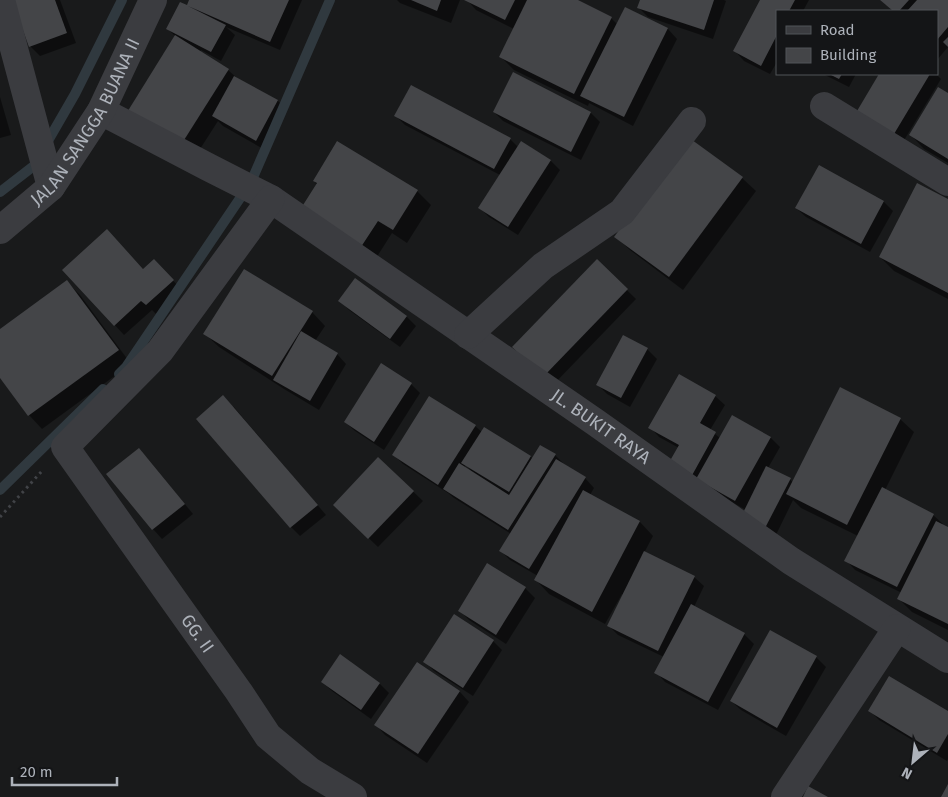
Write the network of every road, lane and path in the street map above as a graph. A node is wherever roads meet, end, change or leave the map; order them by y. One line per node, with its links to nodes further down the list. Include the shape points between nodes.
1 (1, 0): 7 (street)
2 (153, 0): 4 (street, JALAN SANGGA BUANA II)
3 (824, 106): 6 (street)
4 (101, 111): 7 (street, JALAN SANGGA BUANA II); 8 (street, JL. BUKIT RAYA)
5 (692, 121): 10 (street, via 622,212 544,266)
6 (948, 182)
7 (51, 187): 9 (street, JALAN SANGGA BUANA II)
8 (264, 195): 10 (street, JL. BUKIT RAYA); 11 (street, via 160,351)
9 (0, 230)
10 (468, 335): 13 (street, JL. BUKIT RAYA, via 790,561)
11 (65, 447): 12 (path); 15 (street, GG. II, via 268,736 310,771)
12 (0, 516)
13 (897, 628): 14 (street, JL. BUKIT RAYA); 16 (street)
14 (948, 660)
15 (353, 797)
16 (785, 797)

